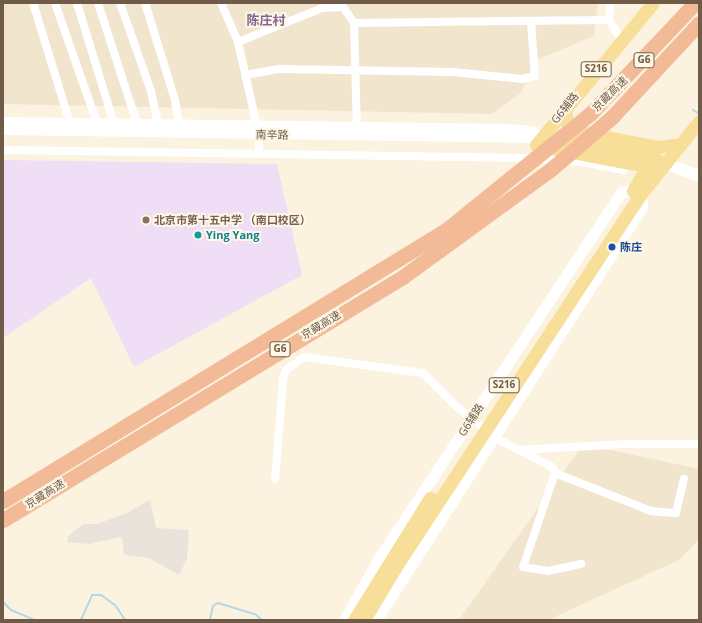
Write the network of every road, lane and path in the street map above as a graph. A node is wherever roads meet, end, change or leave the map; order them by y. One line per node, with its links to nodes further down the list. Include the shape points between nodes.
1 (33, 3): 22 (street)
2 (55, 3): 23 (street)
3 (77, 3): 24 (street)
4 (98, 3): 25 (street)
5 (120, 3): 26 (street, via 151,91)
6 (145, 3): 27 (street, via 175,100)
7 (221, 3): 16 (street)
8 (610, 3): 11 (street)
9 (653, 3): 15 (main road, G6辅路 / S216)
10 (695, 3): 36 (highway, 京藏高速 / G6, via 590,114)
11 (610, 20): 12 (street); 15 (street)
12 (531, 21): 13 (street); 17 (street, via 535,76 522,79 453,72)
13 (354, 23): 16 (street, via 343,7 322,8); 17 (street)
14 (699, 23): 48 (highway, 京藏高速 / G6, via 612,117 550,170 404,276)
15 (621, 39): 19 (main road, G6辅路 / S216)
16 (238, 42): 18 (street)
17 (355, 70): 18 (street, via 280,69); 29 (street)
18 (245, 75): 30 (street)
19 (565, 108): 32 (main road, G6辅路 / S216); 33 (main road, via 567,122 580,132 658,147)
20 (3, 121): 22 (street)
21 (699, 121): 33 (main road, G6辅路 / S216)
22 (70, 123): 23 (street)
23 (97, 123): 24 (street)
24 (114, 124): 25 (street)
25 (137, 124): 26 (street)
26 (158, 124): 27 (street)
27 (179, 125): 30 (street)
28 (3, 129): 30 (main road, 南辛路)
29 (357, 131): 30 (main road, 南辛路); 32 (main road, 南辛路)
30 (258, 134): 31 (main road, 南辛路); 32 (main road, 南辛路); 35 (street)
31 (3, 137)
32 (539, 141): 36 (street); 37 (main road); 38 (main road, via 642,154)
33 (679, 144): 38 (main road, G6辅路 / S216)
34 (3, 150): 35 (street)
35 (259, 154): 36 (street)
36 (528, 162): 37 (street, via 583,162 623,170); 47 (highway, 京藏高速 / G6, via 446,230)
37 (631, 163): 38 (main road)
38 (657, 166): 39 (main road); 40 (main road, G6辅路 / S216)
39 (698, 174)
40 (637, 192): 41 (main road, G6辅路 / S216); 41 (street, G6辅路 / S216, via 621,192)
41 (482, 427): 43 (street); 45 (street, via 423,373 304,356 286,370 283,379); 50 (street, G6辅路 / S216, via 379,558); 51 (main road, G6辅路 / S216); 52 (main road, G6辅路 / S216); 53 (street, G6辅路 / S216)
42 (699, 444): 43 (street, via 627,444)
43 (519, 450): 44 (street, via 552,467)
44 (555, 473): 46 (street, via 651,511 676,513); 49 (street, via 523,567 548,571)
45 (275, 479)
46 (684, 479)
47 (3, 501)
48 (3, 520)
49 (581, 564)
50 (344, 620)
51 (354, 620)
52 (364, 620)
53 (376, 620)

